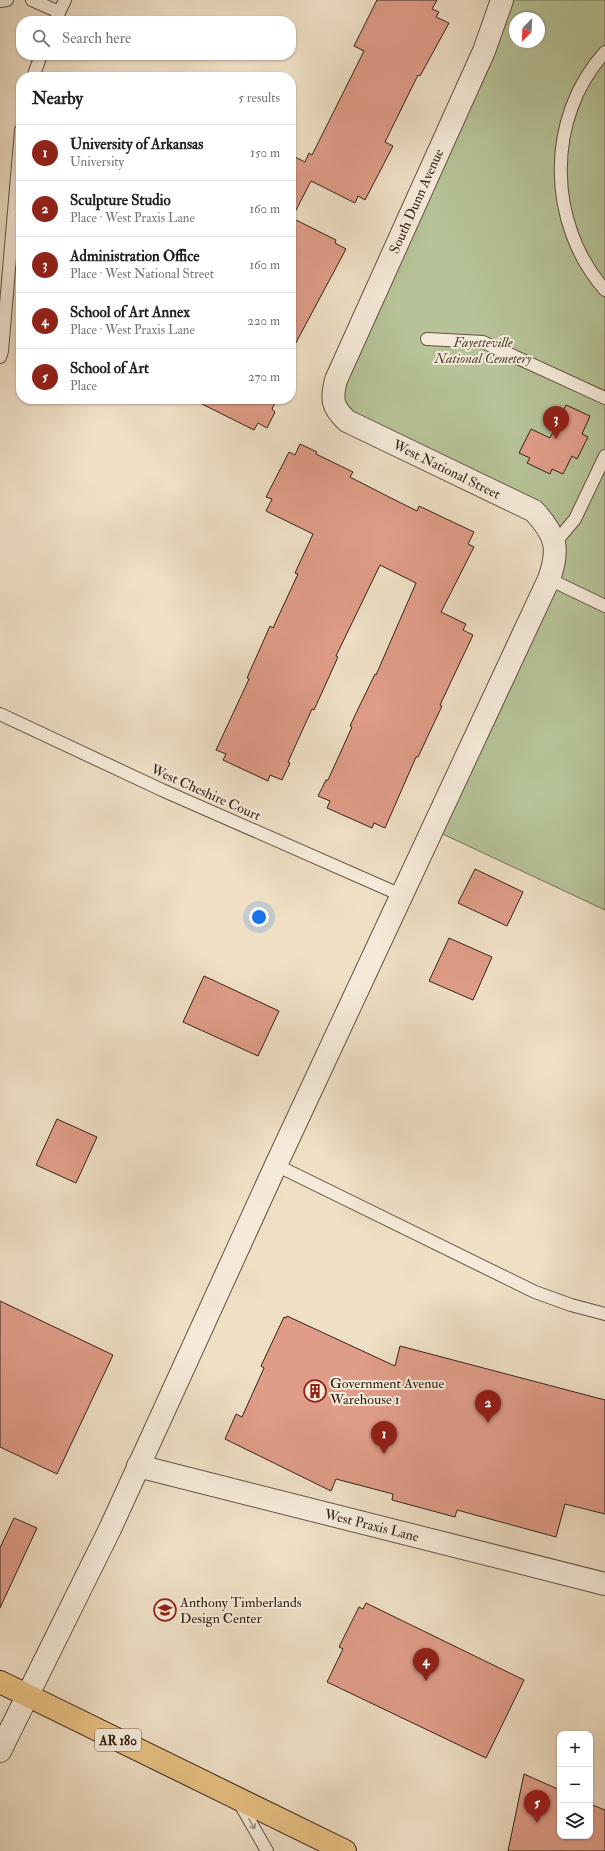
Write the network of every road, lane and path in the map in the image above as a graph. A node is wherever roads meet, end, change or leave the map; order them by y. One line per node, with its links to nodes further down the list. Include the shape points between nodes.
1 (7, 0): 5 (lane)
2 (32, 0): 6 (lane)
3 (65, 0): 6 (lane)
4 (502, 0): 15 (street, South Dunn Avenue, via 484,51 336,380)
5 (0, 1)
6 (57, 16)
7 (605, 52): 11 (lane, via 573,104 563,138 560,174 564,209 575,243 592,274)
8 (39, 60): 9 (lane)
9 (35, 72)
10 (16, 188): 13 (lane)
11 (605, 290)
12 (427, 339): 14 (lane, via 483,342)
13 (0, 357)
14 (605, 398)
15 (333, 402): 17 (street, West National Street, via 338,413 347,421 534,511 547,525)
16 (605, 456): 17 (lane, via 575,519)
17 (555, 544): 18 (street, via 555,561)
18 (549, 579): 19 (lane); 21 (street)
19 (605, 606)
20 (0, 714): 21 (lane, West Cheshire Court, via 162,790)
21 (401, 895): 22 (street)
22 (276, 1166): 23 (lane, via 536,1292); 24 (street)
23 (605, 1314)
24 (138, 1466): 25 (street, West Praxis Lane); 27 (street, via 110,1529)
25 (605, 1584)
26 (0, 1682): 27 (main road, AR 180)
27 (27, 1695): 28 (street); 29 (main road, AR 180)
28 (0, 1751)
29 (237, 1798): 30 (lane, one-way to 30); 31 (main road, AR 180)
30 (268, 1851)
31 (345, 1851)

